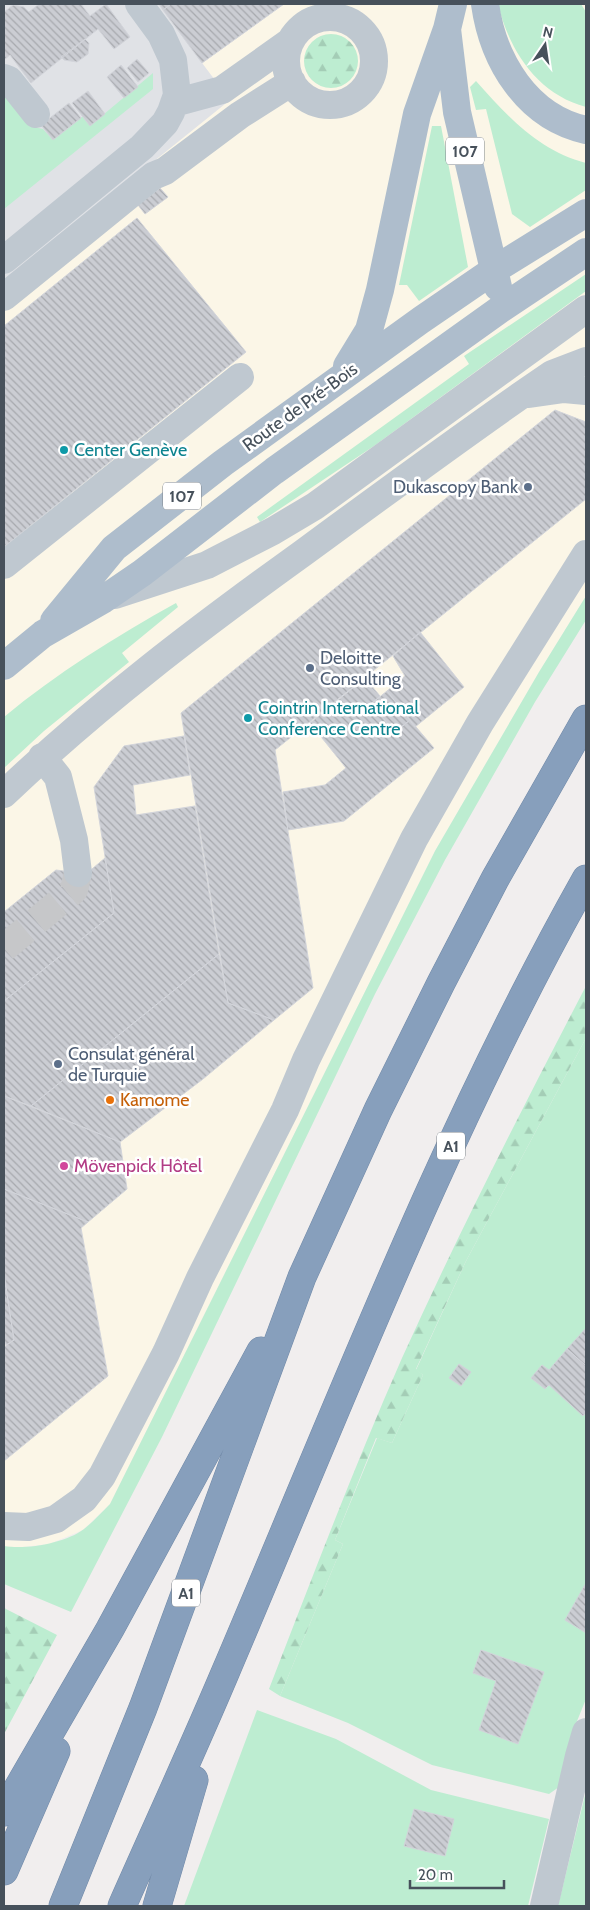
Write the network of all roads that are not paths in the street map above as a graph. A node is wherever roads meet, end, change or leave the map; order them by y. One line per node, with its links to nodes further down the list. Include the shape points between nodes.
1 (139, 4): 8 (street, via 161,34 173,60 177,83)
2 (485, 4): 10 (main road, via 497,49 515,82 540,109 564,123)
3 (354, 13): 5 (street, via 317,20 302,28); 7 (street, via 373,52 373,71 364,89 349,101 330,105 311,101)
4 (450, 17): 14 (main road, 107, via 460,130); 20 (main road, 107, via 417,114 369,330)
5 (291, 41): 7 (street, via 286,62); 8 (street, via 222,90)
6 (4, 78): 9 (street)
7 (292, 82): 15 (street, via 240,115 165,171 153,176)
8 (174, 103): 13 (street, via 165,123 142,147)
9 (36, 114)
10 (586, 130)
11 (586, 213): 14 (main road, Route de Pré-Bois)
12 (586, 252): 16 (main road, Route de Pré-Bois)
13 (4, 260)
14 (494, 270): 16 (main road, 107); 20 (main road, Route de Pré-Bois)
15 (4, 297)
16 (502, 308): 25 (main road, Route de Pré-Bois / 107, via 274,470)
17 (586, 309): 25 (street, via 315,506 207,565)
18 (586, 361): 22 (street, via 552,374)
19 (240, 376): 24 (street)
20 (339, 377): 26 (main road, Route de Pré-Bois / 107, via 114,548)
21 (586, 391): 22 (street, via 564,389)
22 (520, 396): 29 (street, via 211,620 145,670)
23 (586, 554): 34 (street, via 485,715 414,839 166,1353 102,1476 84,1499 56,1519 28,1527)
24 (4, 565)
25 (104, 599): 26 (main road, Route de Pré-Bois / 107)
26 (43, 634): 27 (main road, Route de Pré-Bois / 107)
27 (4, 666)
28 (586, 719): 33 (highway, A1, via 495,879 441,983 378,1110)
29 (42, 757): 30 (street); 31 (street, via 58,777 74,840)
30 (4, 794)
31 (78, 873)
32 (586, 879): 36 (highway, A1, via 520,1003 430,1191)
33 (302, 1278): 35 (highway, via 216,1429); 40 (highway, A1, via 144,1708)
34 (4, 1526)
35 (110, 1629): 38 (highway); 39 (highway)
36 (225, 1673): 41 (highway, A1); 42 (highway)
37 (586, 1732): 43 (street)
38 (4, 1812)
39 (4, 1871)
40 (63, 1906)
41 (122, 1906)
42 (157, 1906)
43 (544, 1906)

